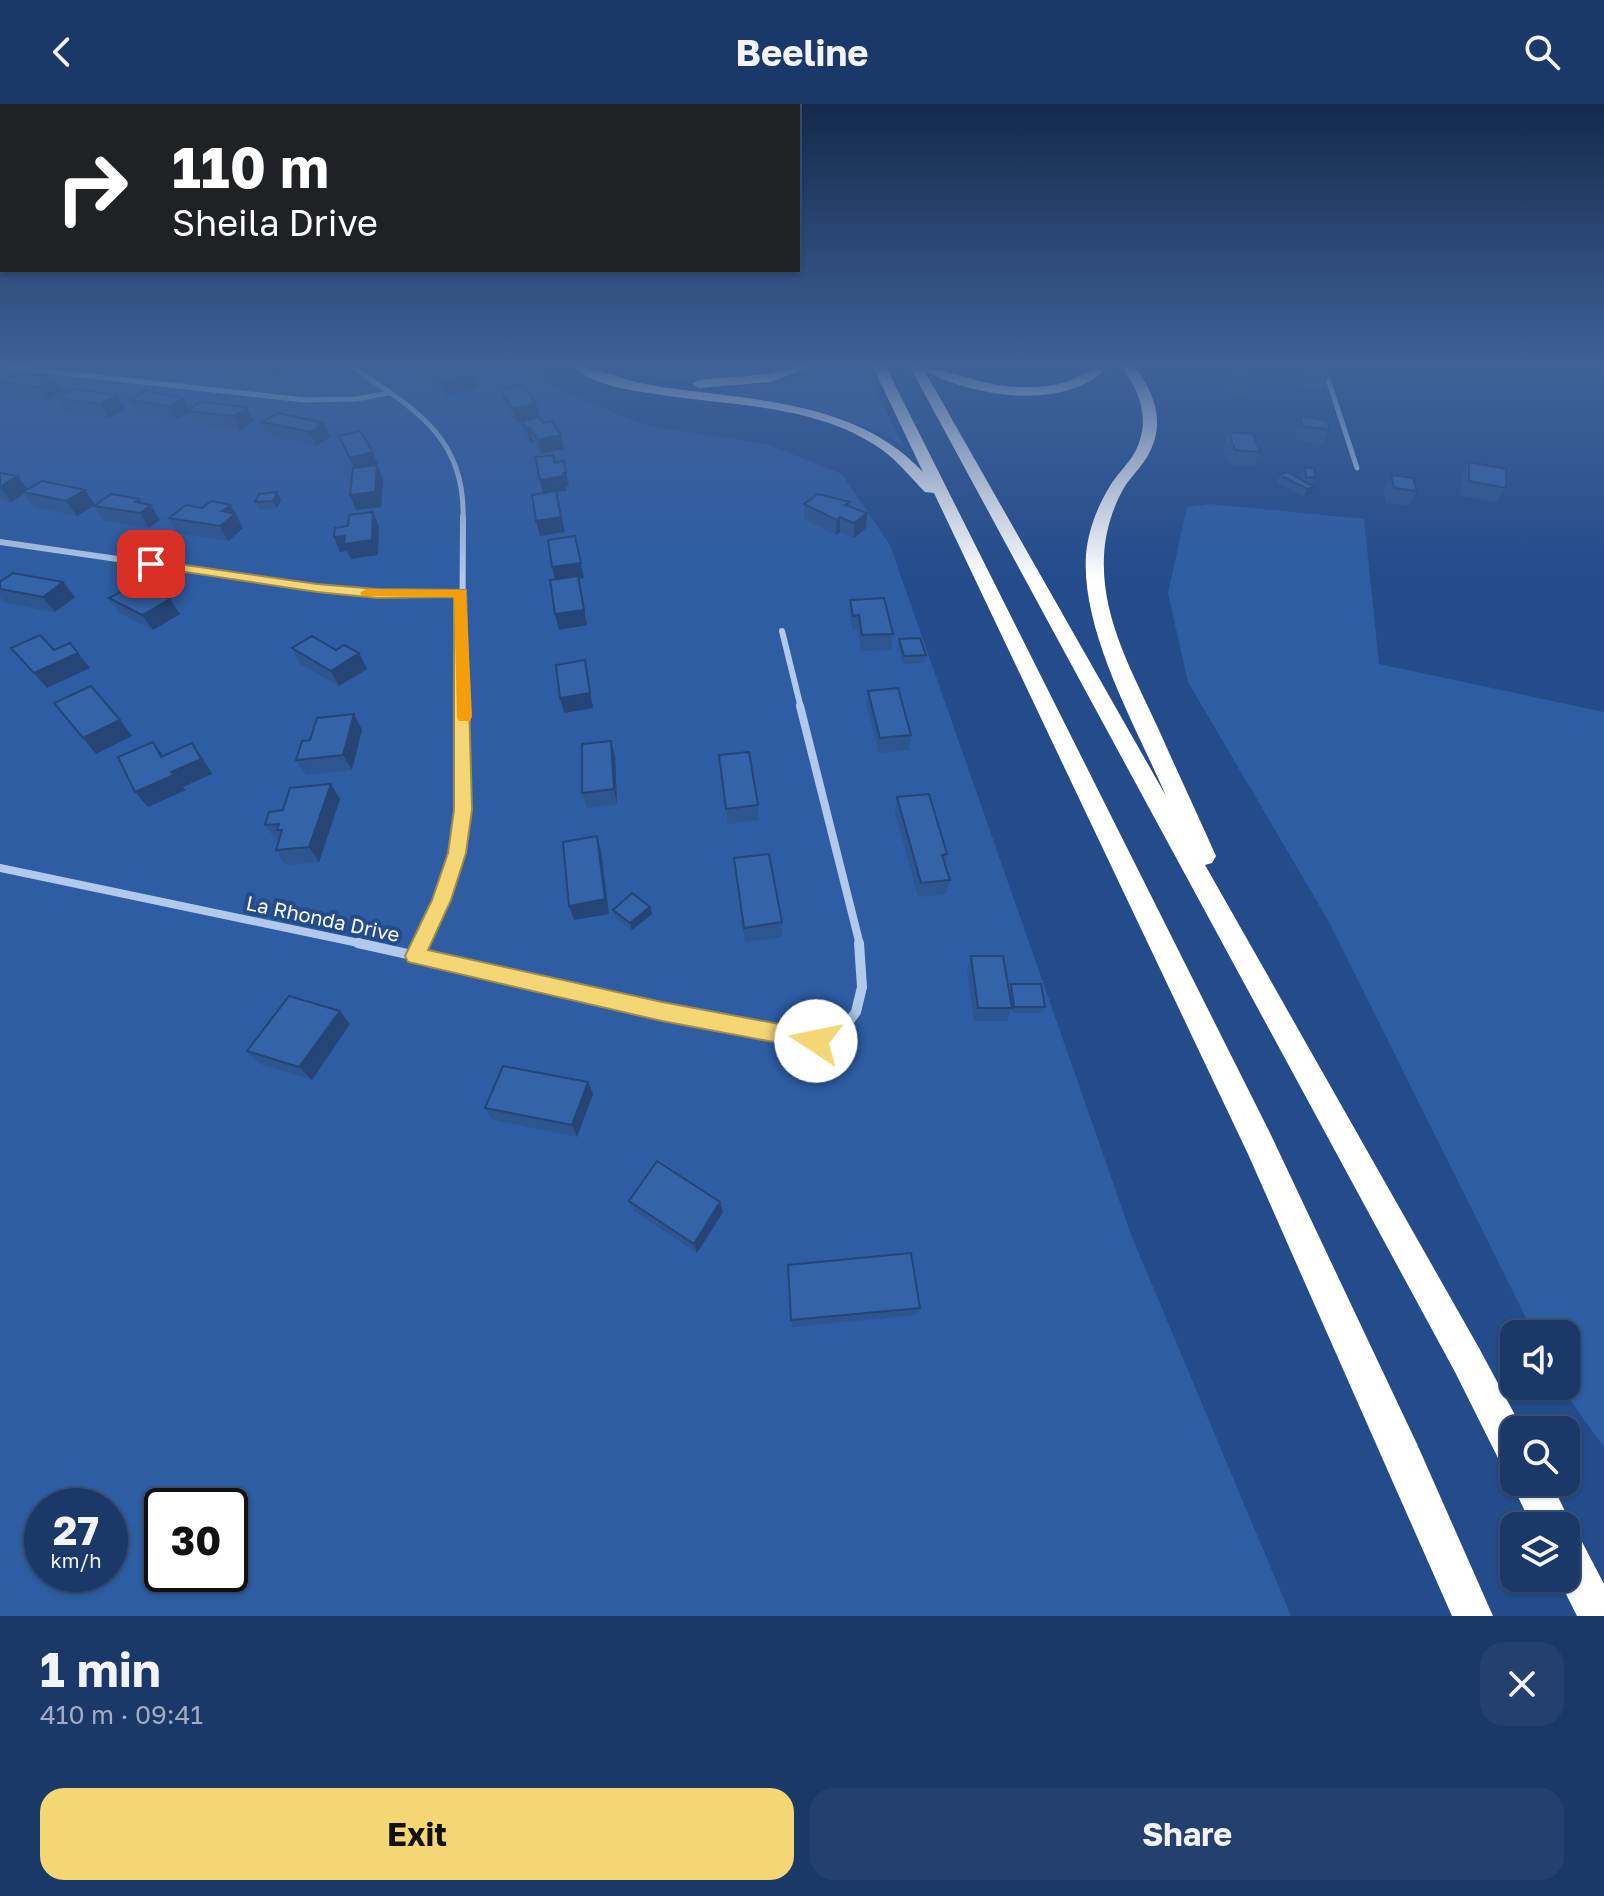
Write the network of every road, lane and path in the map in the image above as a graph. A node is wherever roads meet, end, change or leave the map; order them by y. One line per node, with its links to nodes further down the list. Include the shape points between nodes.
1 (439, 438): 10 (street, via 459,468 464,501)
2 (873, 438): 8 (highway)
3 (914, 438): 8 (highway)
4 (955, 438): 14 (highway)
5 (1147, 438): 14 (highway, via 1103,514 1095,555 1098,605)
6 (1347, 438): 7 (street)
7 (1357, 468)
8 (948, 506): 17 (highway, via 1288,1203)
9 (0, 542): 10 (street, via 317,588)
10 (461, 593): 13 (street, via 463,810 442,900)
11 (782, 631): 13 (street, La Rhonda Drive, via 861,951 856,1012 841,1032 816,1041)
12 (0, 868): 13 (street, La Rhonda Drive)
13 (415, 956)
14 (1264, 994): 15 (highway)
15 (1500, 1425)
16 (1580, 1579): 18 (highway)
17 (1473, 1616)
18 (1599, 1616)

